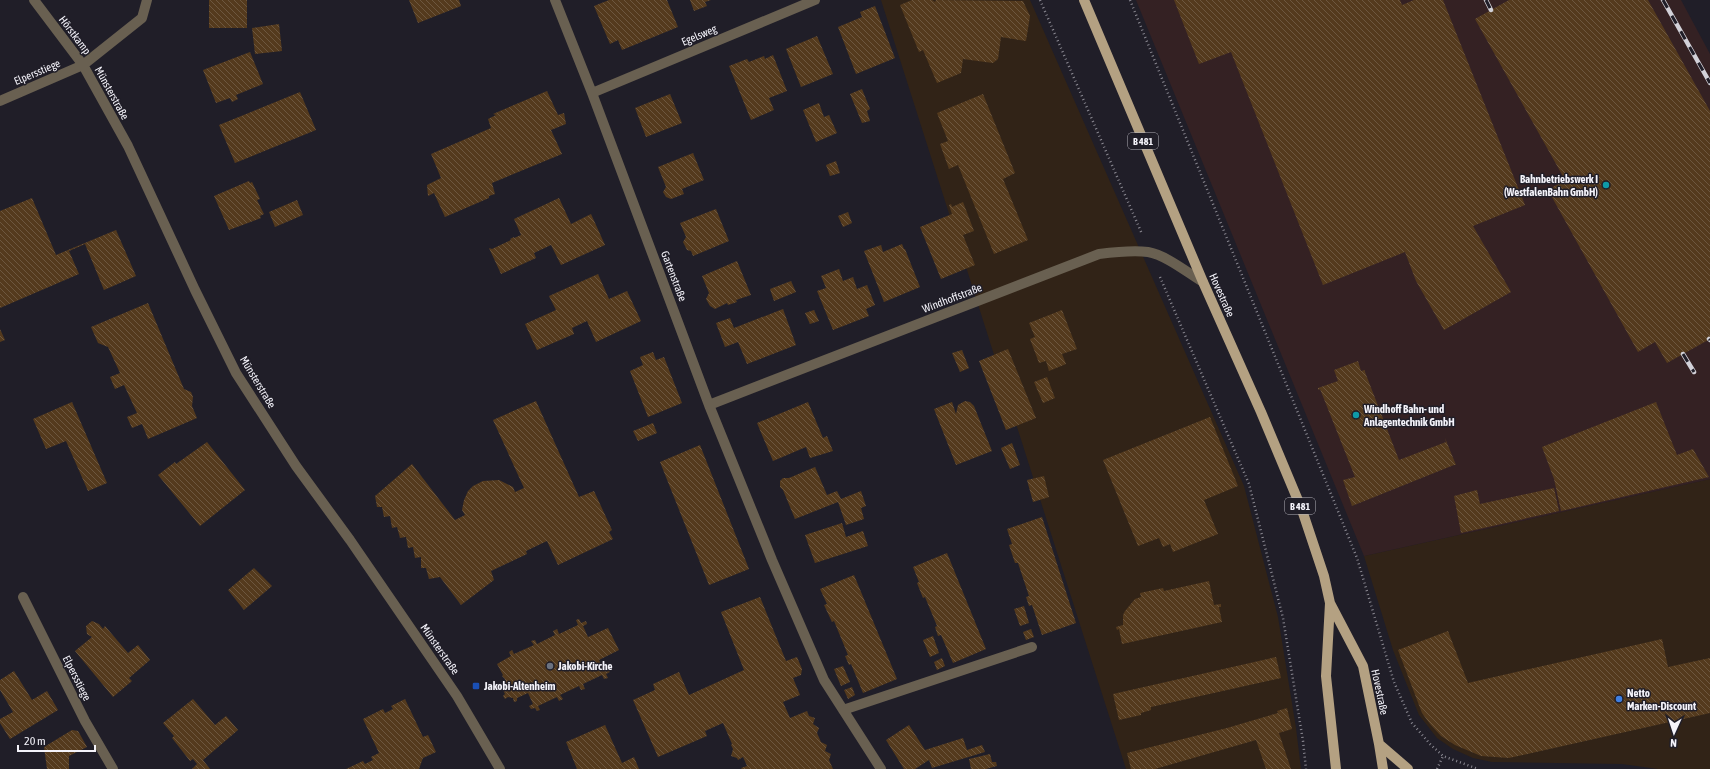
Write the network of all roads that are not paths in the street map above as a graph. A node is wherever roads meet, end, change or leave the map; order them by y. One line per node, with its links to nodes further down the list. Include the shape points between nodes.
1 (34, 0): 6 (street, Hörstkamp)
2 (147, 0): 6 (street, Münsterstraße, via 142,18)
3 (555, 0): 7 (street, Gartenstraße)
4 (815, 0): 7 (street, Egelsweg)
5 (1084, 0): 9 (main road, Hovestraße / B 481)
6 (83, 65): 8 (street, Elpersstiege); 17 (street, Münsterstraße, via 128,146 236,373 296,466 457,696)
7 (592, 93): 10 (street, Gartenstraße)
8 (0, 101)
9 (1203, 282): 10 (street, Windhoffstraße, via 1150,252 1123,251 1098,254); 12 (main road, Hovestraße / B 481, via 1302,510 1324,576)
10 (709, 404): 14 (street, Gartenstraße, via 824,680)
11 (23, 597): 16 (street, Elpersstiege, via 85,721)
12 (1330, 603): 15 (main road, Hovestraße / B 481, via 1363,666); 19 (main road, Hovestraße / B 481, via 1326,676)
13 (1032, 647): 14 (street)
14 (843, 710): 18 (street, Gartenstraße)
15 (1379, 744): 20 (main road, Hovestraße / B 481); 21 (main road)
16 (113, 769)
17 (500, 769)
18 (881, 769)
19 (1336, 769)
20 (1383, 769)
21 (1408, 769)

